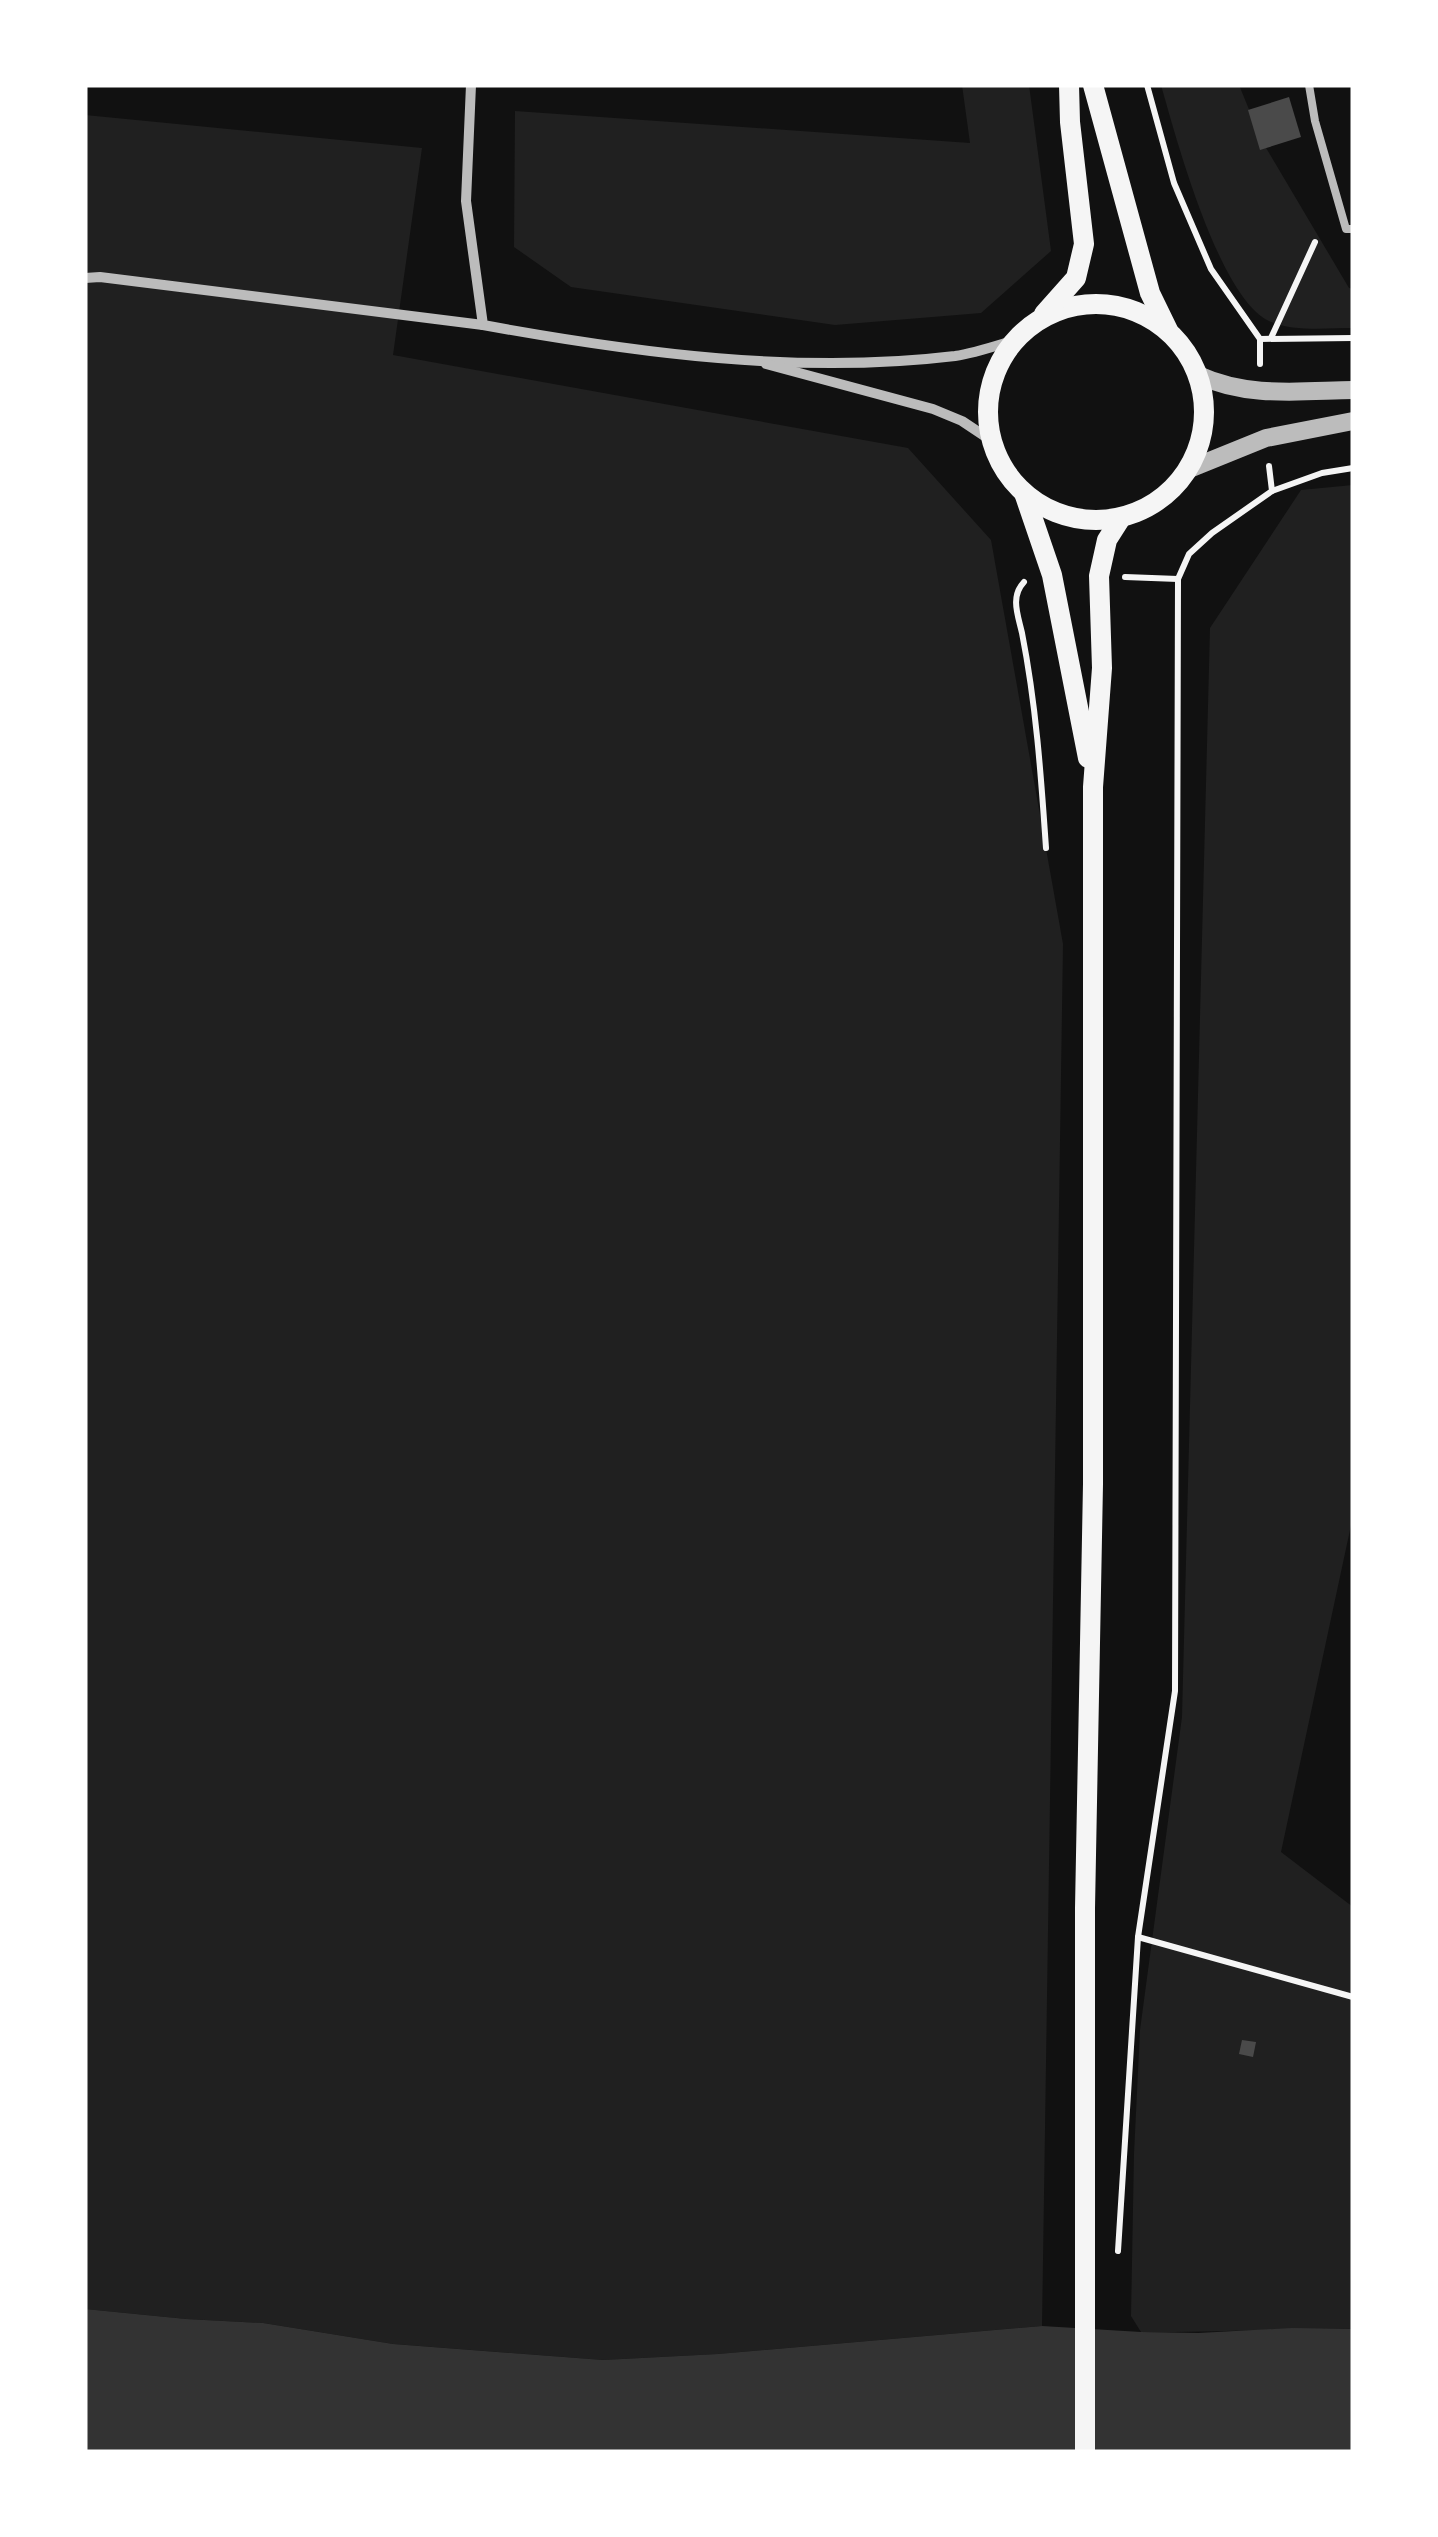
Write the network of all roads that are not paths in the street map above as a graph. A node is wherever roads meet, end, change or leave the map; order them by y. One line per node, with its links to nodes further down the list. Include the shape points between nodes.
1 (471, 85): 8 (street, via 466,201)
2 (1069, 85): 7 (main road, via 1084,244 1076,278)
3 (1093, 85): 9 (main road, via 1150,293)
4 (1309, 85): 5 (lane, via 1346,229)
5 (1353, 229)
6 (85, 278): 8 (street)
7 (1038, 321): 9 (main road, via 1063,309 1110,304); 10 (main road)
8 (483, 325): 11 (street)
9 (1169, 331): 12 (main road)
10 (1014, 340): 11 (street, via 959,356); 15 (main road, via 988,397)
11 (750, 360): 15 (street, via 933,410)
12 (1198, 376): 13 (street, via 1260,392); 16 (main road, via 1204,425)
13 (1353, 390)
14 (1353, 420): 16 (street, via 1266,438)
15 (992, 441): 17 (main road)
16 (1187, 470): 18 (main road, via 1167,494)
17 (1024, 493): 18 (main road, via 1069,517); 19 (main road, via 1052,575)
18 (1121, 518): 19 (main road, via 1098,576 1102,668)
19 (1093, 787): 20 (main road)
20 (1084, 2452)

